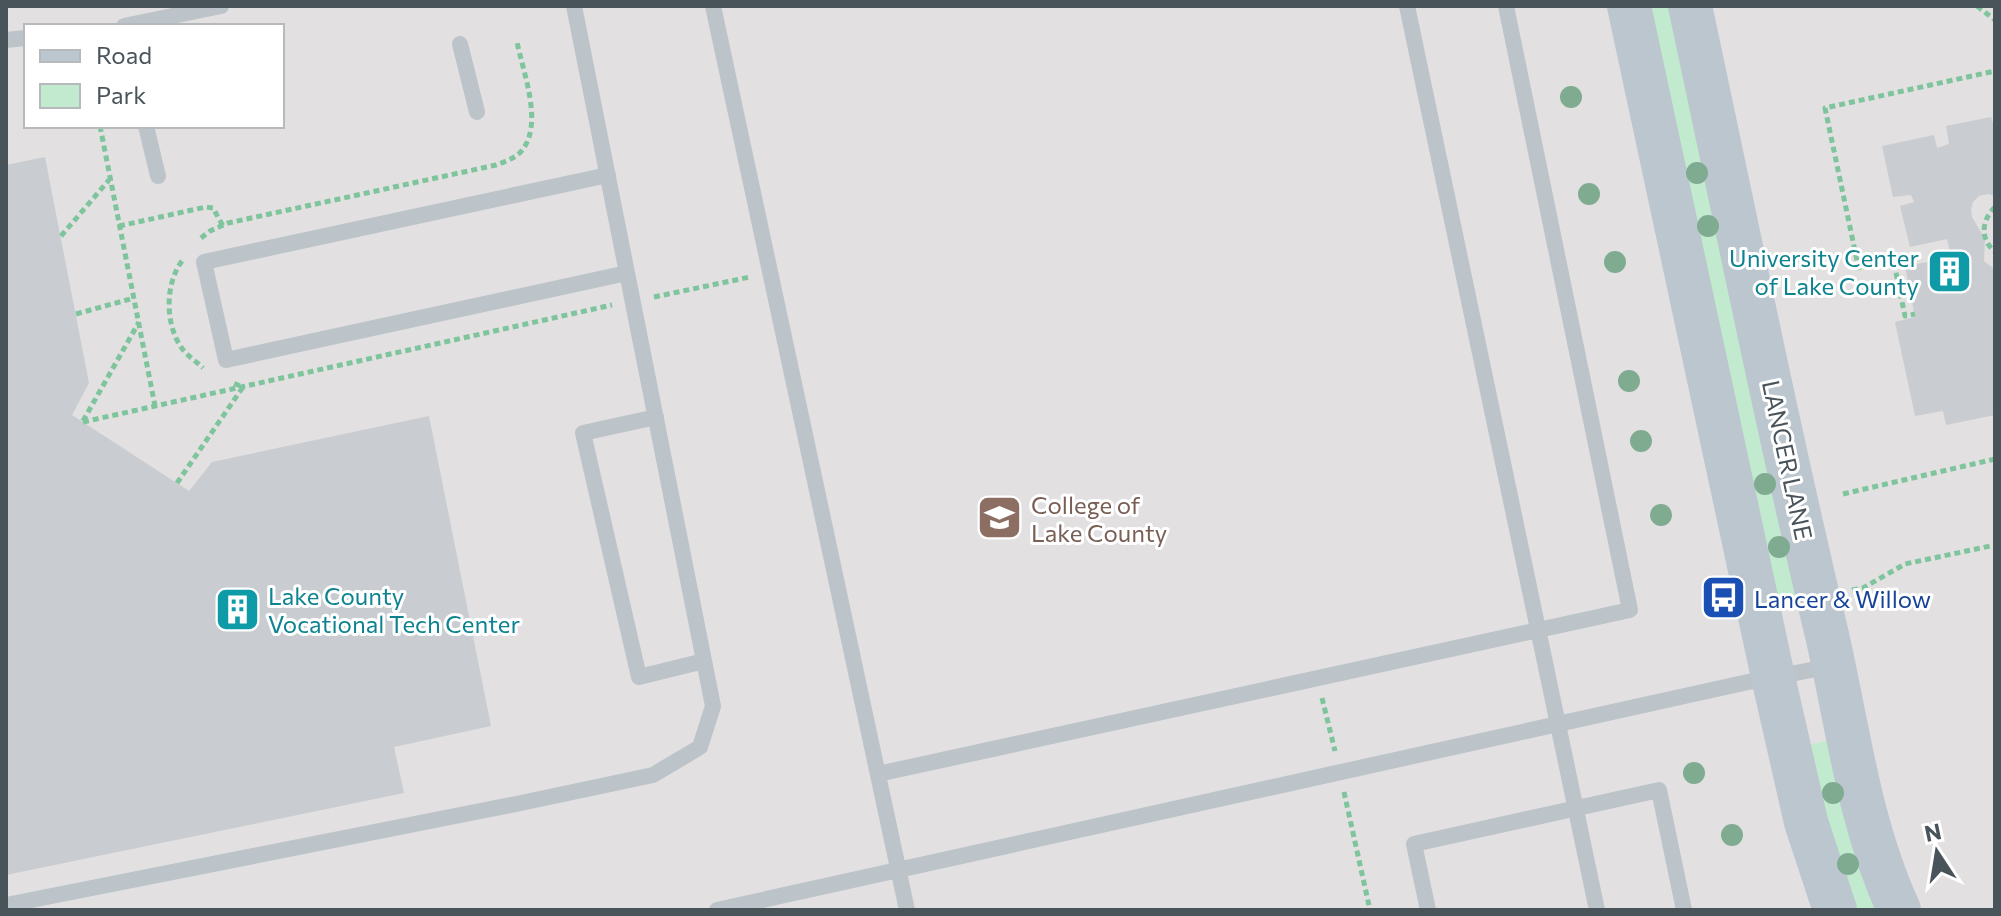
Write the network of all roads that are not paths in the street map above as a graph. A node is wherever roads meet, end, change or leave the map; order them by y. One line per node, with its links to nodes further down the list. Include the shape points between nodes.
1 (221, 6): 8 (lane)
2 (574, 6): 12 (lane)
3 (713, 6): 21 (lane)
4 (1407, 6): 16 (lane)
5 (1506, 6): 16 (lane, via 1630,610)
6 (1629, 6): 19 (street)
7 (1690, 6): 18 (street, LANCER LANE)
8 (134, 24)
9 (460, 44): 10 (lane)
10 (477, 112)
11 (146, 128): 13 (lane)
12 (608, 175): 14 (lane); 14 (lane, via 204,262 226,360)
13 (158, 176)
14 (627, 273): 15 (lane)
15 (656, 417): 17 (lane); 17 (lane, via 583,433 639,677)
16 (1539, 629): 20 (lane); 21 (lane)
17 (704, 661): 24 (lane, via 713,706 700,747 653,775)
18 (1834, 665): 19 (lane); 31 (street, LANCER LANE, via 1869,830)
19 (1773, 677): 20 (lane); 30 (street, via 1806,822)
20 (1558, 724): 22 (lane); 23 (lane)
21 (878, 774): 23 (lane)
22 (1576, 809): 27 (lane, via 1414,844); 28 (lane); 29 (lane, via 1659,790)
23 (899, 870): 25 (lane); 26 (lane)
24 (6, 905)
25 (717, 910)
26 (907, 910)
27 (1428, 910)
28 (1597, 910)
29 (1684, 910)
30 (1835, 910)
31 (1899, 910)

